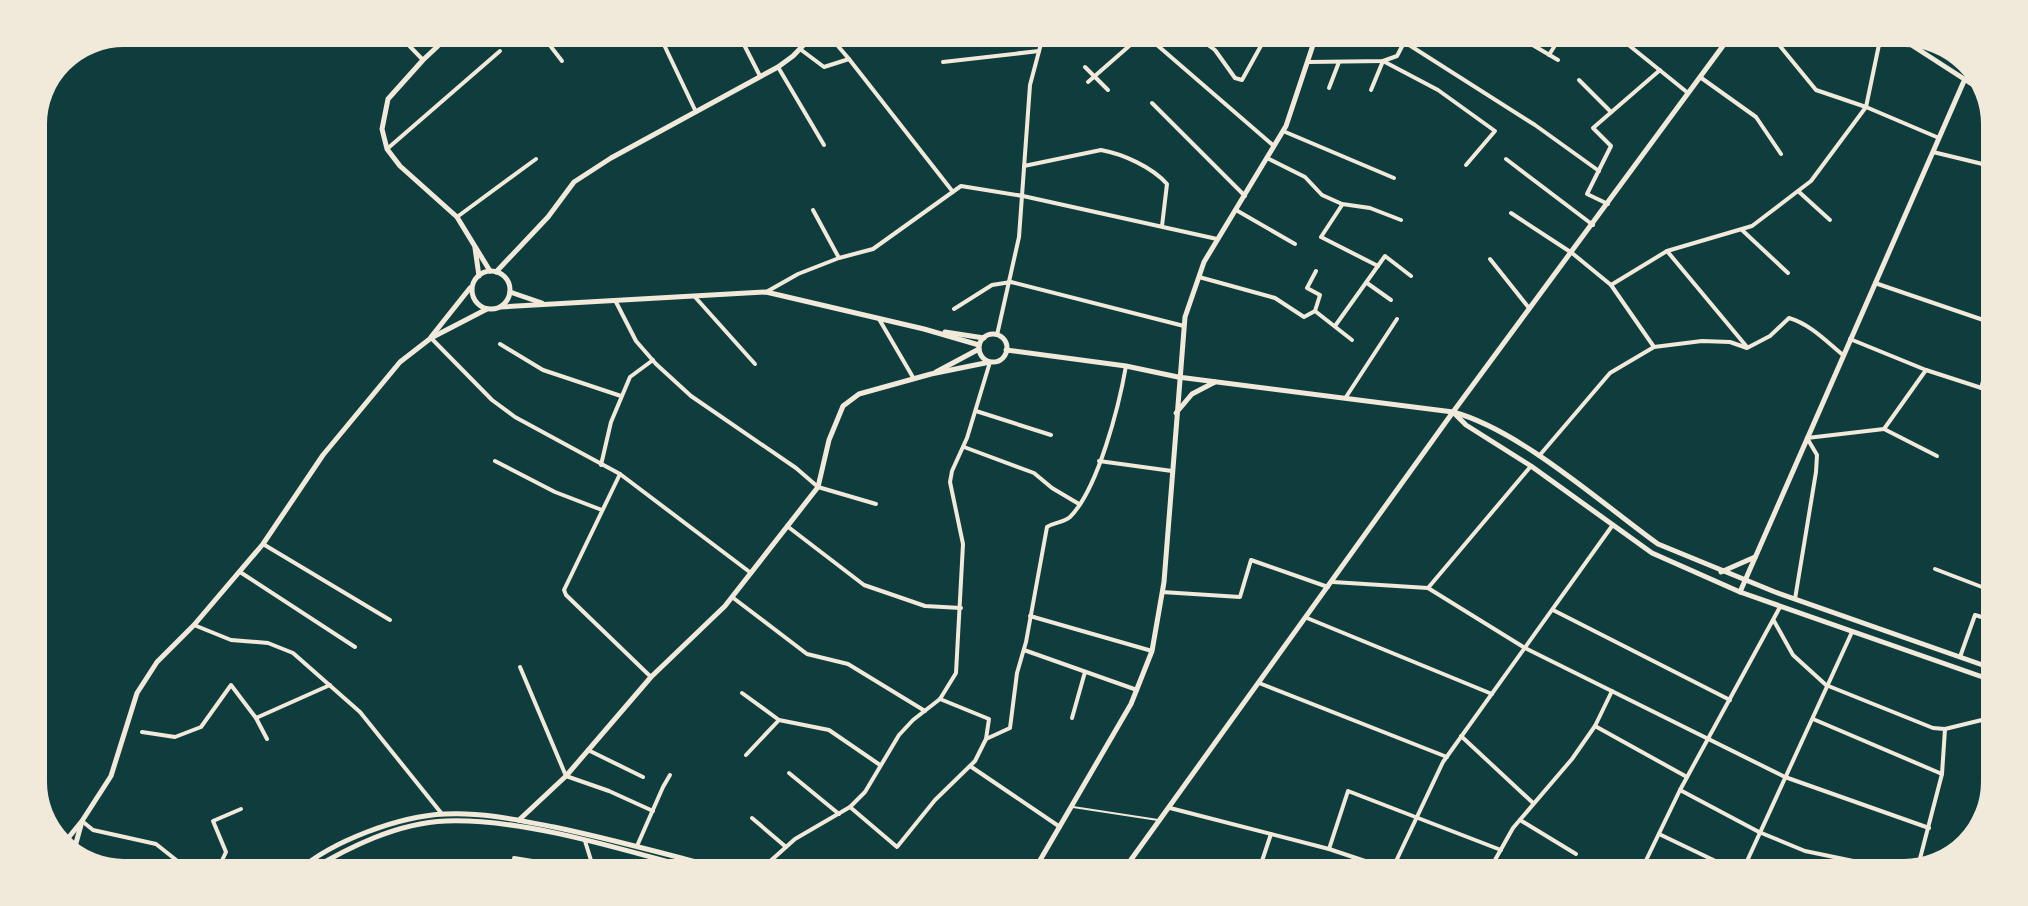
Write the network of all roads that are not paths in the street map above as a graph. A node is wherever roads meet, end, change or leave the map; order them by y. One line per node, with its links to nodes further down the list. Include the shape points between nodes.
1 (406, 42): 27 (street)
2 (442, 42): 27 (street)
3 (547, 42): 29 (street)
4 (663, 42): 50 (street)
5 (743, 42): 37 (street)
6 (807, 42): 22 (street)
7 (835, 42): 26 (street)
8 (1041, 42): 24 (street)
9 (1133, 42): 38 (street)
10 (1153, 42): 55 (street)
11 (1204, 42): 12 (street, via 1242,80)
12 (1263, 42)
13 (1315, 42): 32 (street)
14 (1527, 42): 25 (street)
15 (1557, 42): 25 (street)
16 (1625, 42): 36 (street)
17 (1726, 42): 39 (street)
18 (1777, 42): 49 (street, via 1816,90)
19 (1880, 42): 49 (street)
20 (1907, 42): 41 (street)
21 (1406, 43): 30 (street, via 1397,56); 65 (street)
22 (800, 49): 26 (street, via 824,67); 34 (street)
23 (500, 51): 56 (street)
24 (1039, 51): 31 (street); 64 (street, via 1030,85)
25 (1549, 55): 28 (street)
26 (849, 59): 68 (street)
27 (423, 60): 56 (street, via 388,99 382,129)
28 (1558, 60)
29 (562, 61)
30 (1383, 61): 33 (street); 46 (street); 62 (street, via 1438,90 1495,131)
31 (943, 62)
32 (1309, 62): 33 (street); 52 (street)
33 (1339, 62): 43 (street)
34 (778, 67): 37 (street); 54 (street)
35 (1085, 67): 38 (street)
36 (1660, 70): 47 (street); 51 (street)
37 (760, 76): 50 (street)
38 (1094, 76): 42 (street); 45 (street)
39 (1700, 77): 47 (street); 58 (street, via 1756,117)
40 (1579, 80): 51 (street)
41 (1964, 81): 44 (street); 53 (street)
42 (1088, 82)
43 (1329, 88)
44 (1978, 89)
45 (1108, 90)
46 (1371, 90)
47 (1689, 94): 72 (street)
48 (1152, 103): 70 (street)
49 (1866, 107): 53 (street); 67 (street)
50 (696, 112): 91 (street, via 574,182 548,217)
51 (1611, 112): 65 (street, via 1593,128 1611,146)
52 (1283, 131): 55 (street); 66 (street)
53 (1939, 138): 57 (street)
54 (824, 145)
55 (1274, 146): 59 (street)
56 (387, 149): 76 (street)
57 (1933, 152): 63 (street); 98 (street)
58 (1781, 154)
59 (1267, 158): 70 (street); 71 (street)
60 (536, 159): 76 (street)
61 (1506, 159): 79 (street)
62 (1466, 165)
63 (1986, 165)
64 (1024, 166): 69 (street); 80 (street, via 1114,152 1167,184)
65 (1599, 171): 72 (street, via 1587,194)
66 (1394, 178)
67 (1798, 191): 78 (street); 81 (street)
68 (953, 192): 69 (street, via 961,186); 87 (street, via 873,249)
69 (1023, 196): 80 (street); 96 (street)
70 (1245, 196): 74 (street)
71 (1342, 204): 77 (street); 89 (street, via 1321,237)
72 (1608, 204): 79 (street)
73 (813, 210): 87 (street)
74 (1236, 210): 82 (street); 84 (street)
75 (1511, 213): 86 (street)
76 (457, 217): 83 (street)
77 (1401, 220)
78 (1830, 220)
79 (1593, 225): 86 (street)
80 (1162, 227): 82 (street)
81 (1742, 230): 85 (street); 92 (street)
82 (1218, 239): 95 (street)
83 (475, 243): 91 (street); 93 (street)
84 (1295, 244)
85 (1667, 251): 99 (street); 126 (street)
86 (1572, 253): 99 (street); 110 (street)
87 (839, 258): 102 (street)
88 (1490, 259): 110 (street)
89 (1378, 266): 94 (street, via 1385,256); 97 (street)
90 (1316, 271): 111 (street, via 1307,288 1320,295)
91 (493, 272): 93 (street); 101 (street, via 506,279)
92 (1788, 273)
93 (479, 276): 100 (street)
94 (1411, 276)
95 (1199, 277): 111 (street, via 1275,298 1304,317); 115 (street)
96 (1011, 282): 109 (street, via 992,285); 115 (street); 118 (street)
97 (1366, 282): 104 (street); 116 (street)
98 (1875, 283): 114 (street); 121 (street)
99 (1611, 285): 125 (street)
100 (472, 286): 108 (street, via 473,298); 119 (street)
101 (510, 292): 106 (street); 107 (street)
102 (766, 292): 103 (street); 112 (street)
103 (695, 297): 105 (street); 131 (street)
104 (1391, 300)
105 (616, 302): 106 (street); 129 (street, via 636,341)
106 (547, 305): 107 (street)
107 (500, 307): 108 (street)
108 (487, 309): 119 (street)
109 (954, 309)
110 (1531, 310): 144 (street)
111 (1315, 311): 116 (street)
112 (878, 318): 117 (street); 137 (street)
113 (1397, 319): 142 (street)
114 (1986, 324)
115 (1184, 326): 136 (street)
116 (1335, 326): 122 (street)
117 (924, 329): 120 (street); 124 (street)
118 (997, 335): 120 (street); 127 (street)
119 (431, 338): 154 (street, via 492,400); 164 (street, via 400,362 323,455)
120 (984, 338): 124 (street)
121 (1850, 339): 128 (street); 133 (street)
122 (1352, 340)
123 (500, 344): 141 (street, via 543,370)
124 (979, 347): 130 (street); 135 (street)
125 (1654, 347): 126 (street, via 1702,341); 150 (street, via 1610,373)
126 (1747, 348): 128 (street, via 1789,318)
127 (1006, 350): 130 (street); 132 (street)
128 (1843, 355): 148 (street)
129 (653, 360): 141 (street, via 630,377); 158 (street, via 691,396)
130 (990, 362): 135 (street); 143 (street)
131 (755, 364)
132 (1126, 366): 136 (street); 153 (street, via 1118,413)
133 (1926, 370): 139 (street); 146 (street)
134 (1986, 370): 139 (street)
135 (931, 374): 137 (street)
136 (1178, 377): 138 (street); 145 (street)
137 (914, 379): 158 (street, via 859,394 843,406)
138 (1215, 382): 142 (street); 145 (street, via 1192,394)
139 (1981, 388): 140 (street)
140 (1986, 390)
141 (621, 396): 154 (street)
142 (1346, 397): 144 (street)
143 (976, 411): 147 (street); 149 (street)
144 (1453, 412): 150 (street, via 1475,418); 155 (street); 171 (street)
145 (1176, 414): 156 (street)
146 (1884, 429): 148 (street); 151 (street)
147 (1051, 435)
148 (1807, 438): 165 (street); 177 (street, via 1817,455 1816,472)
149 (963, 447): 160 (street, via 1034,473); 179 (street, via 950,482 963,544)
150 (1539, 456): 168 (street, via 1658,544)
151 (1937, 456)
152 (495, 461): 161 (street)
153 (1099, 461): 156 (street); 160 (street)
154 (601, 465): 157 (street)
155 (1531, 466): 163 (street); 172 (street)
156 (1172, 471): 174 (street)
157 (620, 474): 161 (street); 169 (street)
158 (818, 487): 159 (street); 162 (street)
159 (876, 504)
160 (1079, 504): 181 (street, via 1069,518 1047,527)
161 (602, 511): 196 (street, via 564,590)
162 (787, 526): 169 (street); 179 (street, via 864,585 925,606)
163 (1612, 526): 175 (street, via 1652,553); 180 (street)
164 (263, 544): 167 (street); 184 (street)
165 (1756, 556): 168 (street); 170 (street)
166 (1935, 569): 173 (street)
167 (240, 572): 186 (street); 188 (street)
168 (1721, 572): 170 (street)
169 (751, 573): 176 (street)
170 (1745, 581): 175 (street); 177 (street)
171 (1331, 585): 172 (street); 174 (street, via 1251,560 1240,597); 182 (street)
172 (1428, 588): 189 (street)
173 (1986, 589)
174 (1162, 592): 191 (street)
175 (1740, 592): 178 (street)
176 (732, 597): 196 (street); 207 (street, via 807,654 848,664)
177 (1795, 599): 192 (street)
178 (1780, 606): 185 (street); 187 (street)
179 (961, 608): 205 (street, via 956,673)
180 (1553, 610): 189 (street); 206 (street)
181 (1030, 616): 190 (street); 191 (street)
182 (1307, 618): 198 (street); 204 (street)
183 (1986, 618): 192 (street, via 1975,615)
184 (390, 620)
185 (1774, 621): 200 (street, via 1793,655); 206 (street)
186 (194, 625): 199 (street, via 231,640 268,643 293,653); 247 (street, via 157,662 137,693 111,776)
187 (1852, 632): 197 (street); 200 (street)
188 (355, 647)
189 (1525, 648): 202 (street); 204 (street)
190 (1024, 650): 195 (street); 218 (street, via 1010,728)
191 (1152, 651): 201 (street)
192 (1960, 657): 193 (street)
193 (1986, 666)
194 (520, 667): 228 (street)
195 (1085, 672): 201 (street); 209 (street)
196 (651, 677): 220 (street)
197 (1986, 678)
198 (1259, 683): 222 (street); 237 (street)
199 (330, 685): 208 (street); 240 (street, via 360,712)
200 (1826, 685): 210 (street); 214 (street)
201 (1137, 690): 236 (street)
202 (1612, 691): 213 (street); 219 (street)
203 (742, 693): 212 (street)
204 (1492, 694): 216 (street)
205 (940, 699): 207 (street); 218 (street, via 989,719)
206 (1730, 700): 219 (street)
207 (925, 711): 223 (street, via 899,735)
208 (256, 718): 215 (street, via 231,685 201,727 175,737); 217 (street)
209 (1072, 718)
210 (1813, 719): 226 (street); 231 (street)
211 (1986, 719): 214 (street)
212 (779, 720): 221 (street); 223 (street, via 829,730)
213 (1595, 726): 230 (street); 234 (street)
214 (1945, 729): 226 (street)
215 (142, 732)
216 (1461, 736): 222 (street); 234 (street)
217 (267, 739)
218 (986, 739): 224 (street)
219 (1708, 740): 230 (street); 231 (street)
220 (588, 750): 228 (street); 229 (street)
221 (746, 755)
222 (1447, 757): 243 (street)
223 (880, 765): 235 (street)
224 (970, 766): 235 (street, via 897,847); 249 (street)
225 (789, 773): 241 (street)
226 (1942, 774): 250 (street)
227 (670, 775): 239 (street)
228 (566, 776): 239 (street); 245 (street)
229 (643, 777)
230 (1687, 777): 232 (street)
231 (1785, 777): 250 (street); 251 (street)
232 (1680, 790): 251 (street); 253 (street)
233 (1984, 797): 254 (street)
234 (1532, 802): 244 (street)
235 (850, 807): 241 (street)
236 (1072, 807): 246 (lane); 249 (street)
237 (1167, 807): 246 (street); 252 (street)
238 (241, 809): 266 (street, via 213,821 226,852)
239 (653, 811): 257 (street)
240 (442, 814): 245 (street); 267 (street, via 365,833)
241 (839, 814): 259 (street)
242 (752, 818): 259 (street)
243 (1417, 818): 260 (street, via 1348,791); 261 (street); 278 (street)
244 (1519, 819): 261 (street); 262 (street)
245 (519, 820): 248 (street); 257 (street)
246 (1158, 820): 275 (street)
247 (82, 821): 255 (street); 258 (street); 265 (street, via 93,830 156,844)
248 (516, 827): 256 (street); 268 (street, via 443,821 368,840)
249 (1060, 827): 274 (street)
250 (1929, 828): 264 (street)
251 (1759, 832): 282 (street); 283 (street, via 1805,851)
252 (1271, 834): 260 (street); 276 (street)
253 (1659, 834): 280 (street); 281 (street)
254 (1965, 836)
255 (66, 840)
256 (585, 841): 270 (street); 271 (street)
257 (637, 846): 272 (street)
258 (74, 847)
259 (786, 847): 273 (street)
260 (1329, 849): 277 (street)
261 (1501, 850): 279 (street)
262 (1576, 854)
263 (514, 858): 269 (street)
264 (1919, 862)
265 (181, 864)
266 (220, 864)
267 (309, 864)
268 (322, 864)
269 (548, 864)
270 (592, 864)
271 (675, 864)
272 (704, 864)
273 (767, 864)
274 (1038, 864)
275 (1128, 864)
276 (1261, 864)
277 (1374, 864)
278 (1395, 864)
279 (1492, 864)
280 (1644, 864)
281 (1725, 864)
282 (1745, 864)
283 (1868, 864)

